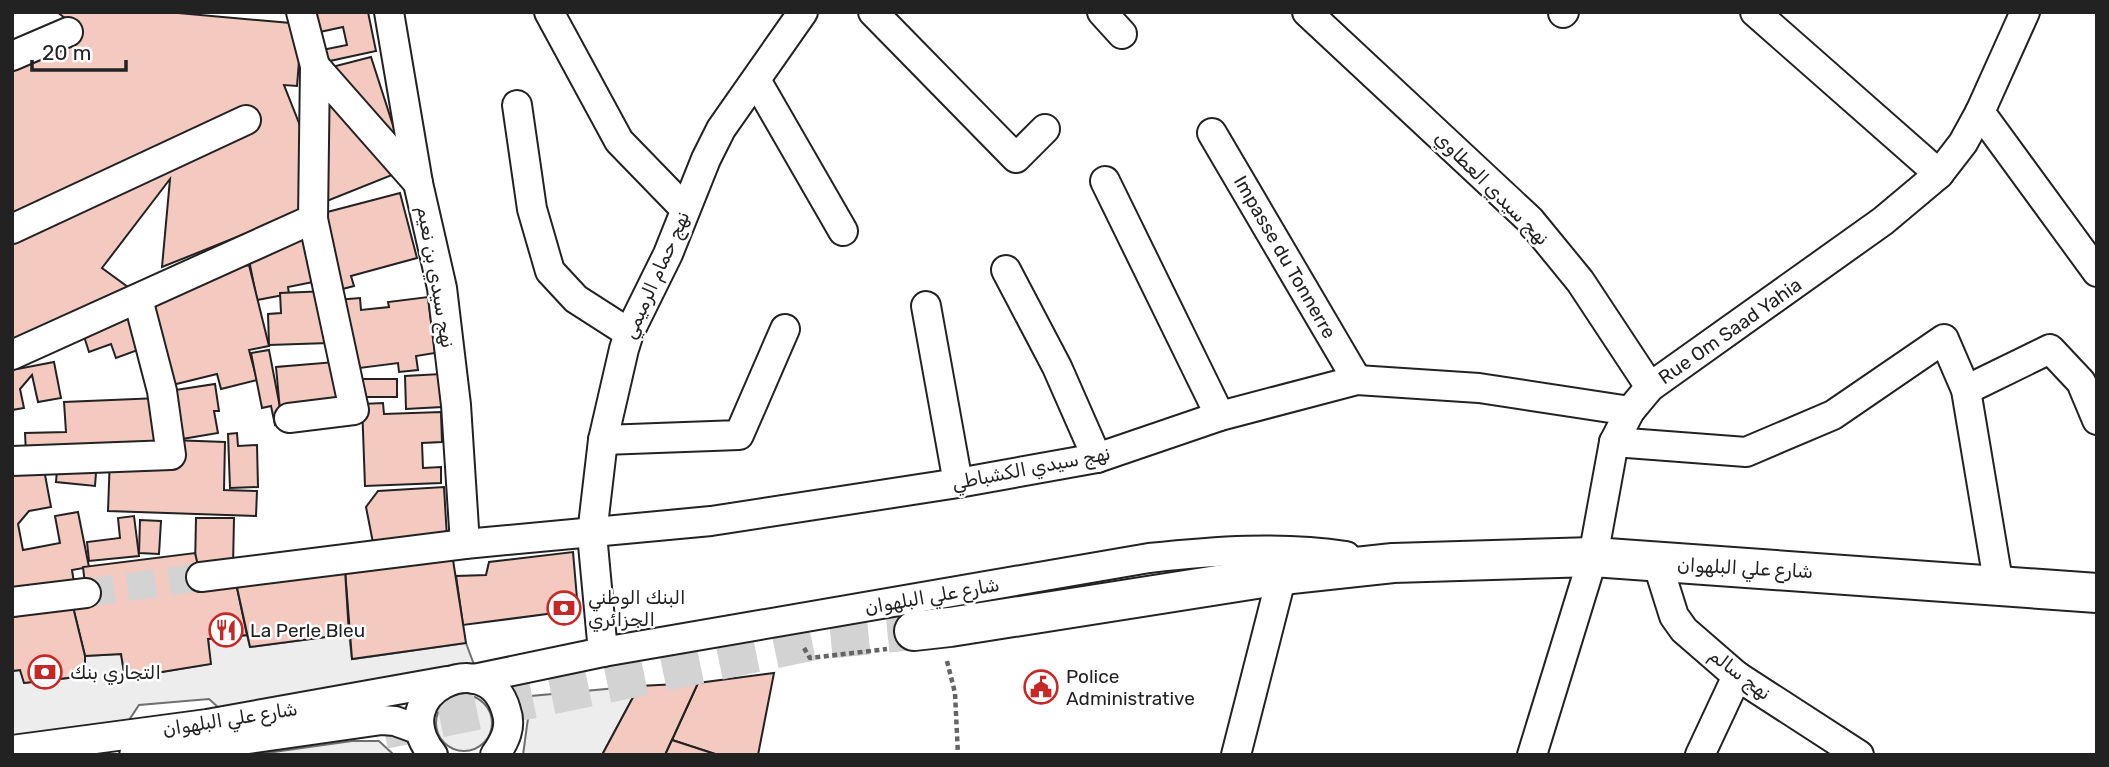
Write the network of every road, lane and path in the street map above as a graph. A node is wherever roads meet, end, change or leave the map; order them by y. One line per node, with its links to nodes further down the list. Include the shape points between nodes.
1 (301, 12): 13 (street)
2 (389, 12): 22 (street, نهج سيدي بن نعيم)
3 (549, 12): 23 (street, via 619,141)
4 (803, 12): 14 (street, نهج حمام الرميمي)
5 (873, 12): 18 (street, via 1016,158)
6 (1102, 12): 11 (street)
7 (1307, 12): 35 (street, نهج سيدي العطاوي, via 1530,220 1580,281)
8 (1755, 12): 20 (street)
9 (2025, 12): 16 (street, Rue Om Saad Yahia)
10 (68, 32): 12 (street)
11 (1122, 34)
12 (12, 56)
13 (315, 65): 22 (street); 24 (street)
14 (756, 80): 23 (street, نهج حمام الرميمي, via 721,129); 26 (street)
15 (517, 105): 32 (street, via 532,209 550,271 576,299)
16 (1980, 112): 20 (street, Rue Om Saad Yahia); 28 (street)
17 (246, 120): 25 (street)
18 (1045, 129)
19 (1212, 133): 34 (street, Impasse du Tonnerre)
20 (1939, 174): 35 (street, Rue Om Saad Yahia, via 1883,221)
21 (1105, 181): 38 (street)
22 (418, 183): 47 (street, نهج سيدي بن نعيم, via 442,289 456,405)
23 (685, 209): 32 (street, نهج حمام الرميمي)
24 (313, 219): 29 (street); 39 (street, via 354,410)
25 (12, 229)
26 (843, 231)
27 (1006, 270): 43 (street)
28 (2097, 272)
29 (138, 299): 33 (street); 44 (street, via 162,391 171,455)
30 (926, 306): 45 (street)
31 (785, 329): 41 (street, via 739,435)
32 (629, 333): 41 (street, نهج حمام الرميمي)
33 (12, 355)
34 (1357, 380): 37 (street, نهج سيدي الكشباطي, via 1479,388); 38 (street, نهج سيدي الكشباطي)
35 (1650, 387): 37 (street, Rue Om Saad Yahia)
36 (1966, 390): 40 (street, via 2050,349 2081,382); 42 (street, via 1944,340 1833,415 1746,452); 53 (street)
37 (1630, 411): 42 (street, Rue Om Saad Yahia)
38 (1220, 416): 43 (street, نهج سيدي الكشباطي)
39 (289, 418)
40 (2097, 420)
41 (603, 440): 46 (street, نهج حمام الرميمي)
42 (1614, 442): 48 (street, Rue Om Saad Yahia)
43 (1097, 458): 45 (street, نهج سيدي الكشباطي)
44 (12, 461)
45 (958, 483): 46 (street, نهج سيدي الكشباطي)
46 (592, 534): 47 (street, نهج سيدي الكشباطي); 59 (street, نهج حمام الرميمي)
47 (465, 544): 52 (street, نهج سيدي الكشباطي)
48 (1593, 557): 49 (main road, شارع علي البلهوان); 50 (main road, شارع علي البلهوان); 70 (street, Rue Om Saad Yahia)
49 (1657, 562): 53 (main road, شارع علي البلهوان); 61 (street, نهج سالم, via 1674,616 1684,631)
50 (1393, 564): 51 (main road, شارع علي البلهوان); 57 (street, شارع علي البلهوان, via 1333,554 1210,551)
51 (1282, 575): 58 (main road, شارع علي البلهوان); 69 (street)
52 (201, 578)
53 (1998, 587): 55 (main road, شارع علي البلهوان)
54 (86, 593): 56 (street)
55 (2097, 593)
56 (12, 602)
57 (786, 621): 58 (path, via 810,658); 59 (street, شارع علي البلهوان)
58 (902, 640)
59 (603, 652): 62 (street, شارع علي البلهوان)
60 (945, 655): 68 (path, via 955,693)
61 (1737, 676): 71 (street); 72 (street, نهج سالم)
62 (461, 680): 63 (street, via 436,687 422,706); 64 (street, شارع علي البلهوان, via 207,724); 67 (street, via 487,684 505,704 508,731)
63 (420, 730): 65 (street, شارع علي البلهوان, via 382,720); 66 (street)
64 (12, 750)
65 (134, 755)
66 (433, 755)
67 (495, 755)
68 (958, 755)
69 (1236, 755)
70 (1532, 755)
71 (1700, 755)
72 (1859, 755)

